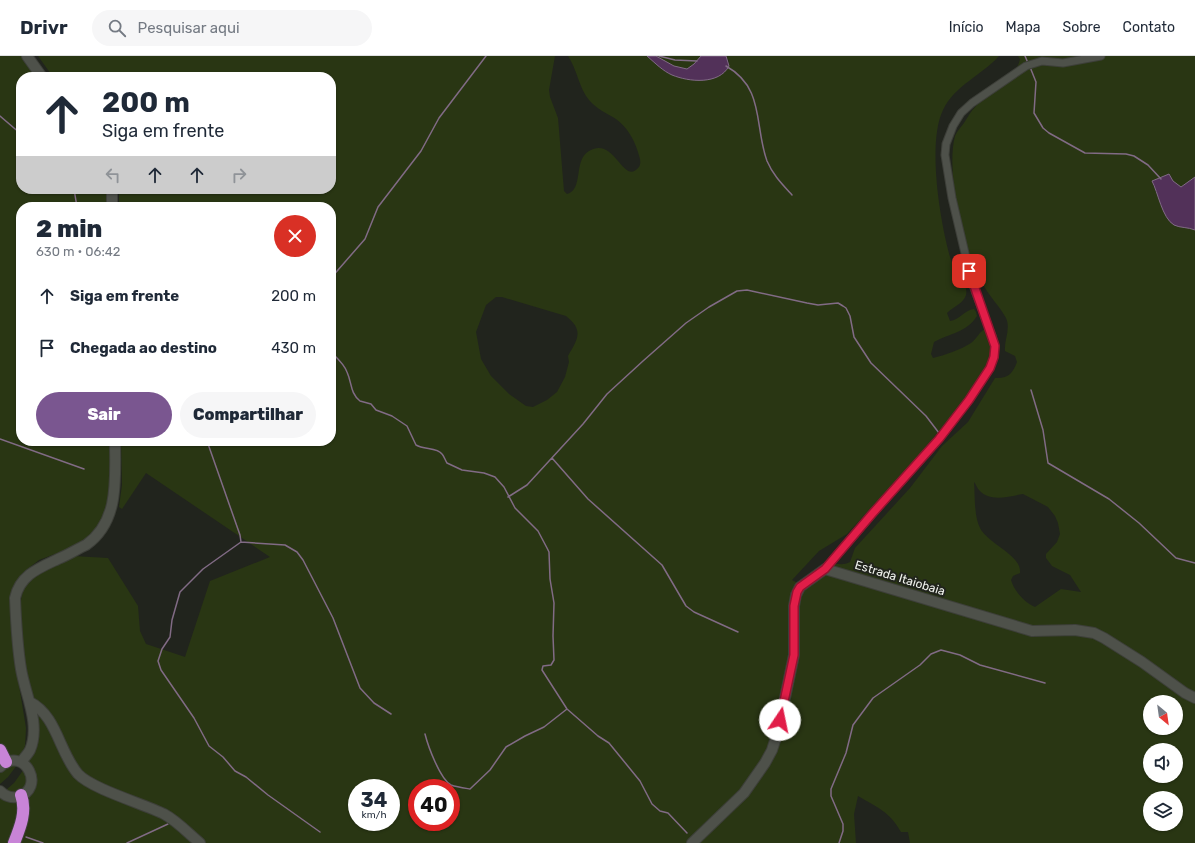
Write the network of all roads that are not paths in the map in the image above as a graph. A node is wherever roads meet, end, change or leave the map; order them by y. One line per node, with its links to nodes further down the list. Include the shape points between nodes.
1 (27, 56): 3 (street)
2 (1101, 56): 5 (street, via 1063,62 1036,62 1026,66 972,103 961,113 953,126 945,155 952,198 972,283 995,346 994,357 990,368 969,400 939,439)
3 (38, 72)
4 (115, 446): 7 (street, via 114,494 104,527 86,545 27,575 16,590 19,656)
5 (825, 569): 6 (street, Estrada Itaiobaia, via 1032,631 1075,630 1094,633); 15 (street, via 800,587 796,595 794,655 778,731 768,757 744,793)
6 (1195, 698)
7 (30, 702): 9 (street, via 32,739 30,751); 14 (street, via 40,707 48,718 74,768 84,779 164,814)
8 (0, 750): 10 (highway)
9 (21, 762): 10 (street); 12 (street, via 27,766 32,777 29,788)
10 (3, 764)
11 (0, 791): 12 (street, via 10,797)
12 (21, 795): 13 (highway, via 24,803 23,816)
13 (14, 843)
14 (200, 843)
15 (692, 843)

